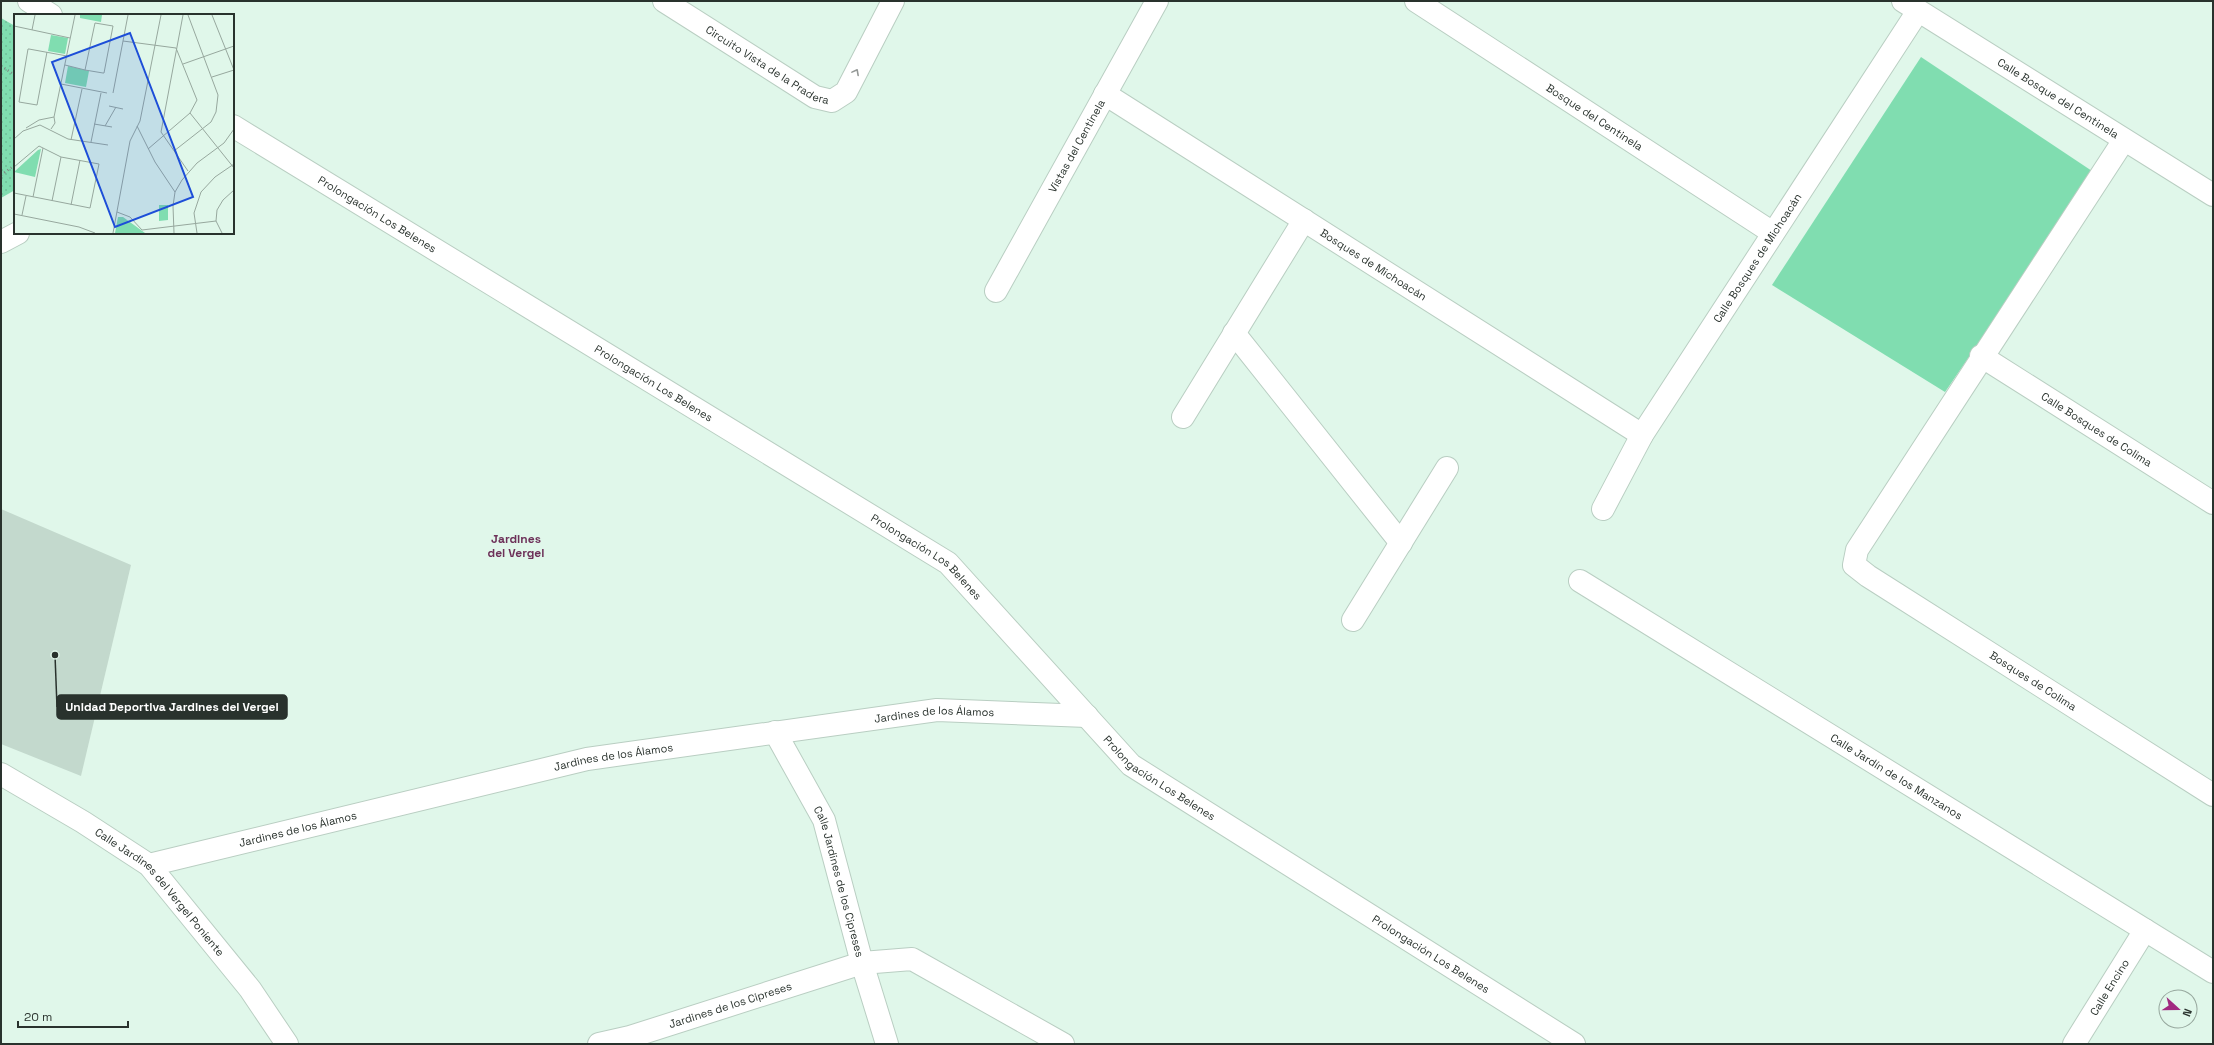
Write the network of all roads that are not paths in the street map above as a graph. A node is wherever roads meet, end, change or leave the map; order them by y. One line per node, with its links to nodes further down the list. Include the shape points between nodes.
1 (28, 1): 7 (street)
2 (664, 1): 3 (street, Circuito Vista de la Pradera, one-way to 3, via 815,97 832,101 846,92)
3 (893, 1)
4 (1157, 1): 8 (street, Vistas del Centinela)
5 (1416, 1): 14 (street, Bosque del Centinela)
6 (1910, 6): 10 (street, Calle Bosque del Centinela); 14 (street, Calle Bosques de Michoacán)
7 (49, 14)
8 (1105, 94): 12 (street, Bosques de Michoacán); 16 (street, Vistas del Centinela)
9 (234, 127): 27 (street, Prolongación Los Belenes, via 948,563)
10 (2124, 140): 11 (street, Calle Bosque del Centinela); 18 (street)
11 (2213, 195)
12 (1304, 220): 17 (street); 20 (street, Bosques de Michoacán)
13 (16, 234): 15 (street)
14 (1773, 234): 20 (street, Calle Bosques de Michoacán)
15 (1, 242)
16 (996, 291)
17 (1234, 333): 19 (street); 24 (street)
18 (1982, 356): 22 (street, Calle Bosques de Colima); 30 (street, Bosques de Colima, via 1857,550 1854,565)
19 (1183, 417)
20 (1642, 435): 23 (street, Calle Bosques de Michoacán)
21 (1447, 468): 24 (street)
22 (2213, 502)
23 (1603, 509)
24 (1401, 543): 26 (street)
25 (1580, 581): 32 (street, Calle Jardín de los Manzanos)
26 (1353, 620)
27 (1087, 716): 28 (street, Jardines de los Álamos, via 937,710); 40 (street, Prolongación Los Belenes, via 1131,765)
28 (775, 732): 31 (street, Jardines de los Álamos, via 587,759); 33 (street, Calle Jardines de los Cipreses, via 824,820)
29 (1, 774): 31 (street, Calle Jardines del Vergel Poniente)
30 (2213, 795)
31 (149, 864): 36 (street, Calle Jardines del Vergel Poniente, via 250,989)
32 (2145, 930): 34 (street, Calle Jardín de los Manzanos); 41 (street, Calle Encino)
33 (862, 964): 35 (street, Jardines de los Cipreses); 38 (street); 39 (street, Calle Jardines de los Cipreses, via 912,959)
34 (2213, 972)
35 (631, 1040): 37 (street, Jardines de los Cipreses)
36 (287, 1044)
37 (599, 1044)
38 (887, 1044)
39 (1063, 1044)
40 (1574, 1044)
41 (2074, 1044)

